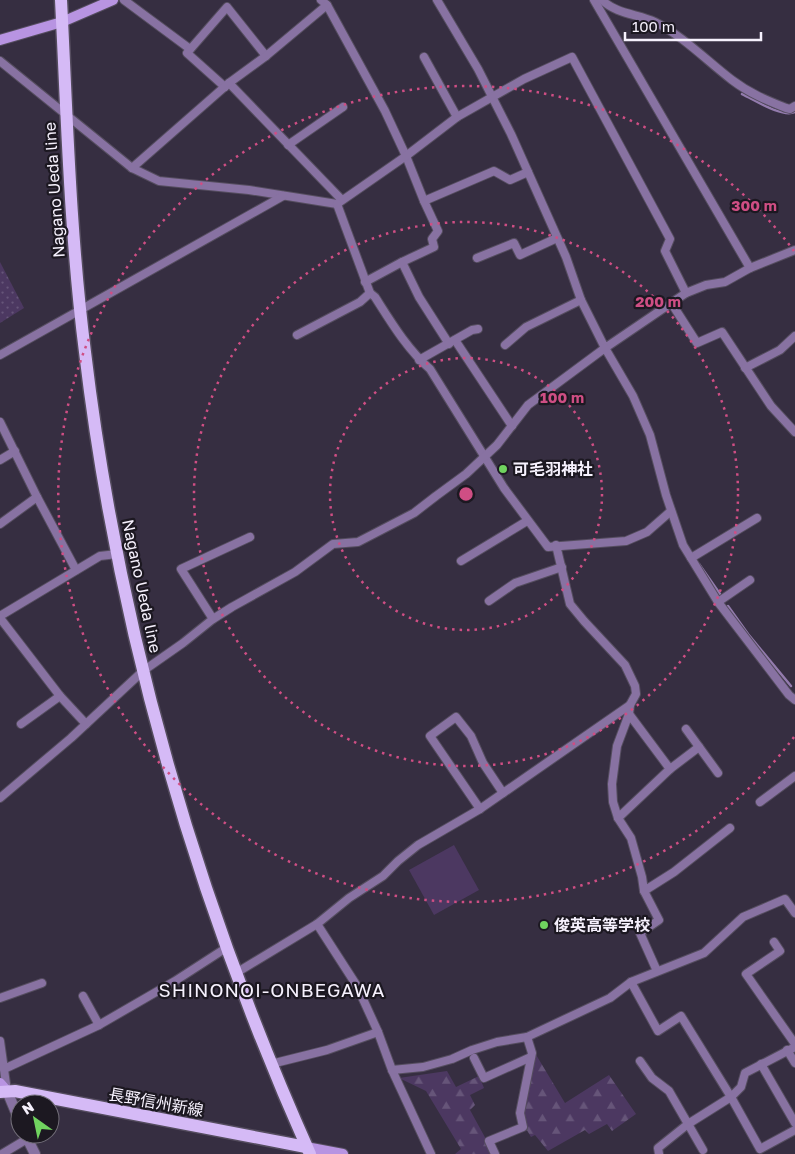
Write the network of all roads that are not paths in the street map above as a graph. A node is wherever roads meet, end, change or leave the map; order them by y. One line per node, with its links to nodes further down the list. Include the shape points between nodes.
1 (60, 0): 8 (main road, Nagano Ueda line)
2 (113, 0): 8 (main road)
3 (124, 0): 10 (street)
4 (437, 0): 15 (street)
5 (594, 0): 31 (street)
6 (602, 0): 16 (street, via 623,12 656,23 759,98 790,109)
7 (324, 3): 11 (street); 21 (street, via 385,111)
8 (62, 22): 9 (main road); 18 (main road, Nagano Ueda line)
9 (0, 40)
10 (190, 49): 11 (street, via 227,7); 14 (street, via 187,53)
11 (266, 56): 14 (street)
12 (424, 57): 19 (street)
13 (0, 61): 18 (street)
14 (227, 85): 20 (street); 22 (street)
15 (493, 98): 19 (street); 23 (street); 33 (street, via 524,79 572,57 670,239 665,251)
16 (795, 106)
17 (343, 107): 20 (street)
18 (66, 116): 22 (street); 37 (main road, Nagano Ueda line)
19 (457, 117): 21 (street)
20 (288, 145): 26 (street)
21 (406, 156): 25 (street); 26 (street)
22 (132, 168): 24 (street, via 159,181)
23 (528, 172): 25 (street, via 510,180 494,171); 27 (street)
24 (283, 196): 26 (street); 37 (street)
25 (424, 201): 30 (street, via 438,231 432,238 434,247)
26 (339, 202): 32 (street)
27 (557, 238): 29 (street, via 520,255 514,243); 35 (street)
28 (795, 250): 31 (street)
29 (477, 258)
30 (402, 262): 32 (street); 41 (street, via 419,297)
31 (750, 268): 33 (street, via 725,282)
32 (365, 282): 34 (street)
33 (686, 292): 36 (street)
34 (370, 293): 39 (street, via 360,302); 45 (street)
35 (581, 300): 42 (street, via 526,327); 43 (street)
36 (672, 304): 43 (street); 46 (street, via 697,343 722,332)
37 (80, 310): 44 (street); 60 (main road, Nagano Ueda line, via 95,430)
38 (478, 329): 41 (street)
39 (297, 334)
40 (795, 336): 46 (street, via 780,350)
41 (452, 342): 45 (street); 48 (street)
42 (505, 345)
43 (605, 348): 48 (street, via 528,405); 54 (street, via 633,396 650,435)
44 (0, 355)
45 (420, 360): 51 (street, via 430,369)
46 (745, 368): 49 (street, via 770,406)
47 (0, 422): 50 (street)
48 (512, 426): 51 (street)
49 (795, 432)
50 (15, 451): 52 (street); 53 (street)
51 (484, 458): 56 (street); 69 (street, via 414,512 358,542 333,544 295,572)
52 (0, 460)
53 (37, 496): 57 (street); 64 (street)
54 (671, 511): 59 (street, via 646,532 626,541); 61 (street)
55 (757, 518): 61 (street)
56 (527, 521): 59 (street, via 548,547); 62 (street)
57 (0, 524)
58 (250, 537): 69 (street, via 181,569)
59 (556, 545): 63 (street)
60 (117, 554): 64 (street, via 100,556); 70 (main road, Nagano Ueda line)
61 (691, 558): 67 (street)
62 (461, 561)
63 (562, 566): 66 (street, via 515,583); 73 (street, via 570,604 625,665 636,686)
64 (76, 570): 68 (street)
65 (750, 580): 67 (street)
66 (489, 601)
67 (718, 602): 72 (street)
68 (0, 617): 71 (street)
69 (213, 619): 70 (street)
70 (143, 671): 76 (street); 92 (main road, Nagano Ueda line, via 178,802)
71 (60, 696): 75 (street); 76 (street)
72 (793, 696)
73 (630, 705): 74 (street); 82 (street)
74 (629, 714): 79 (street); 86 (street, via 617,746 611,779)
75 (21, 724)
76 (86, 724): 83 (street)
77 (686, 729): 78 (street)
78 (699, 747): 79 (street); 80 (street)
79 (670, 769): 86 (street)
80 (718, 774)
81 (795, 776): 84 (street)
82 (503, 793): 85 (street); 85 (street, via 483,763 471,736 456,717 430,736)
83 (0, 798)
84 (760, 802)
85 (480, 809): 90 (street, via 418,845 383,876)
86 (618, 818): 88 (street, via 631,838)
87 (730, 828): 88 (street, via 674,872)
88 (644, 890): 93 (street, via 659,920 640,933)
89 (795, 913): 93 (street, via 785,899 743,917 704,953)
90 (317, 924): 94 (street); 100 (street, via 357,986)
91 (774, 942): 103 (street, via 780,951 746,974)
92 (226, 948): 94 (main road, Nagano Ueda line); 99 (street)
93 (657, 971): 96 (street)
94 (236, 973): 108 (main road, Nagano Ueda line)
95 (42, 982): 98 (street)
96 (631, 982): 101 (street, via 610,998); 113 (street, via 658,1031 681,1016)
97 (83, 996): 99 (street)
98 (0, 998)
99 (99, 1025): 110 (street)
100 (378, 1032): 108 (street, via 327,1050); 111 (street)
101 (527, 1037): 105 (street); 111 (street, via 497,1042 452,1059)
102 (0, 1041): 110 (street)
103 (792, 1047): 107 (street); 109 (street)
104 (474, 1058): 105 (street, via 484,1078)
105 (532, 1058): 124 (street, via 520,1114 523,1127 490,1141)
106 (640, 1061): 116 (street, via 652,1078 669,1091)
107 (795, 1063)
108 (271, 1064): 119 (main road, Nagano Ueda line)
109 (761, 1064): 113 (street, via 745,1073 741,1087); 115 (street)
110 (4, 1069): 112 (street)
111 (392, 1070): 123 (street)
112 (2, 1088): 114 (street); 119 (main road, 長野信州新線)
113 (731, 1097): 116 (street); 117 (street, via 760,1149)
114 (10, 1103)
115 (795, 1123)
116 (688, 1124): 120 (street); 125 (street, via 658,1148)
117 (795, 1130)
118 (16, 1144): 121 (street)
119 (308, 1150): 122 (main road)
120 (703, 1150)
121 (2, 1154)
122 (343, 1154)
123 (432, 1154)
124 (495, 1154)
125 (659, 1154)

